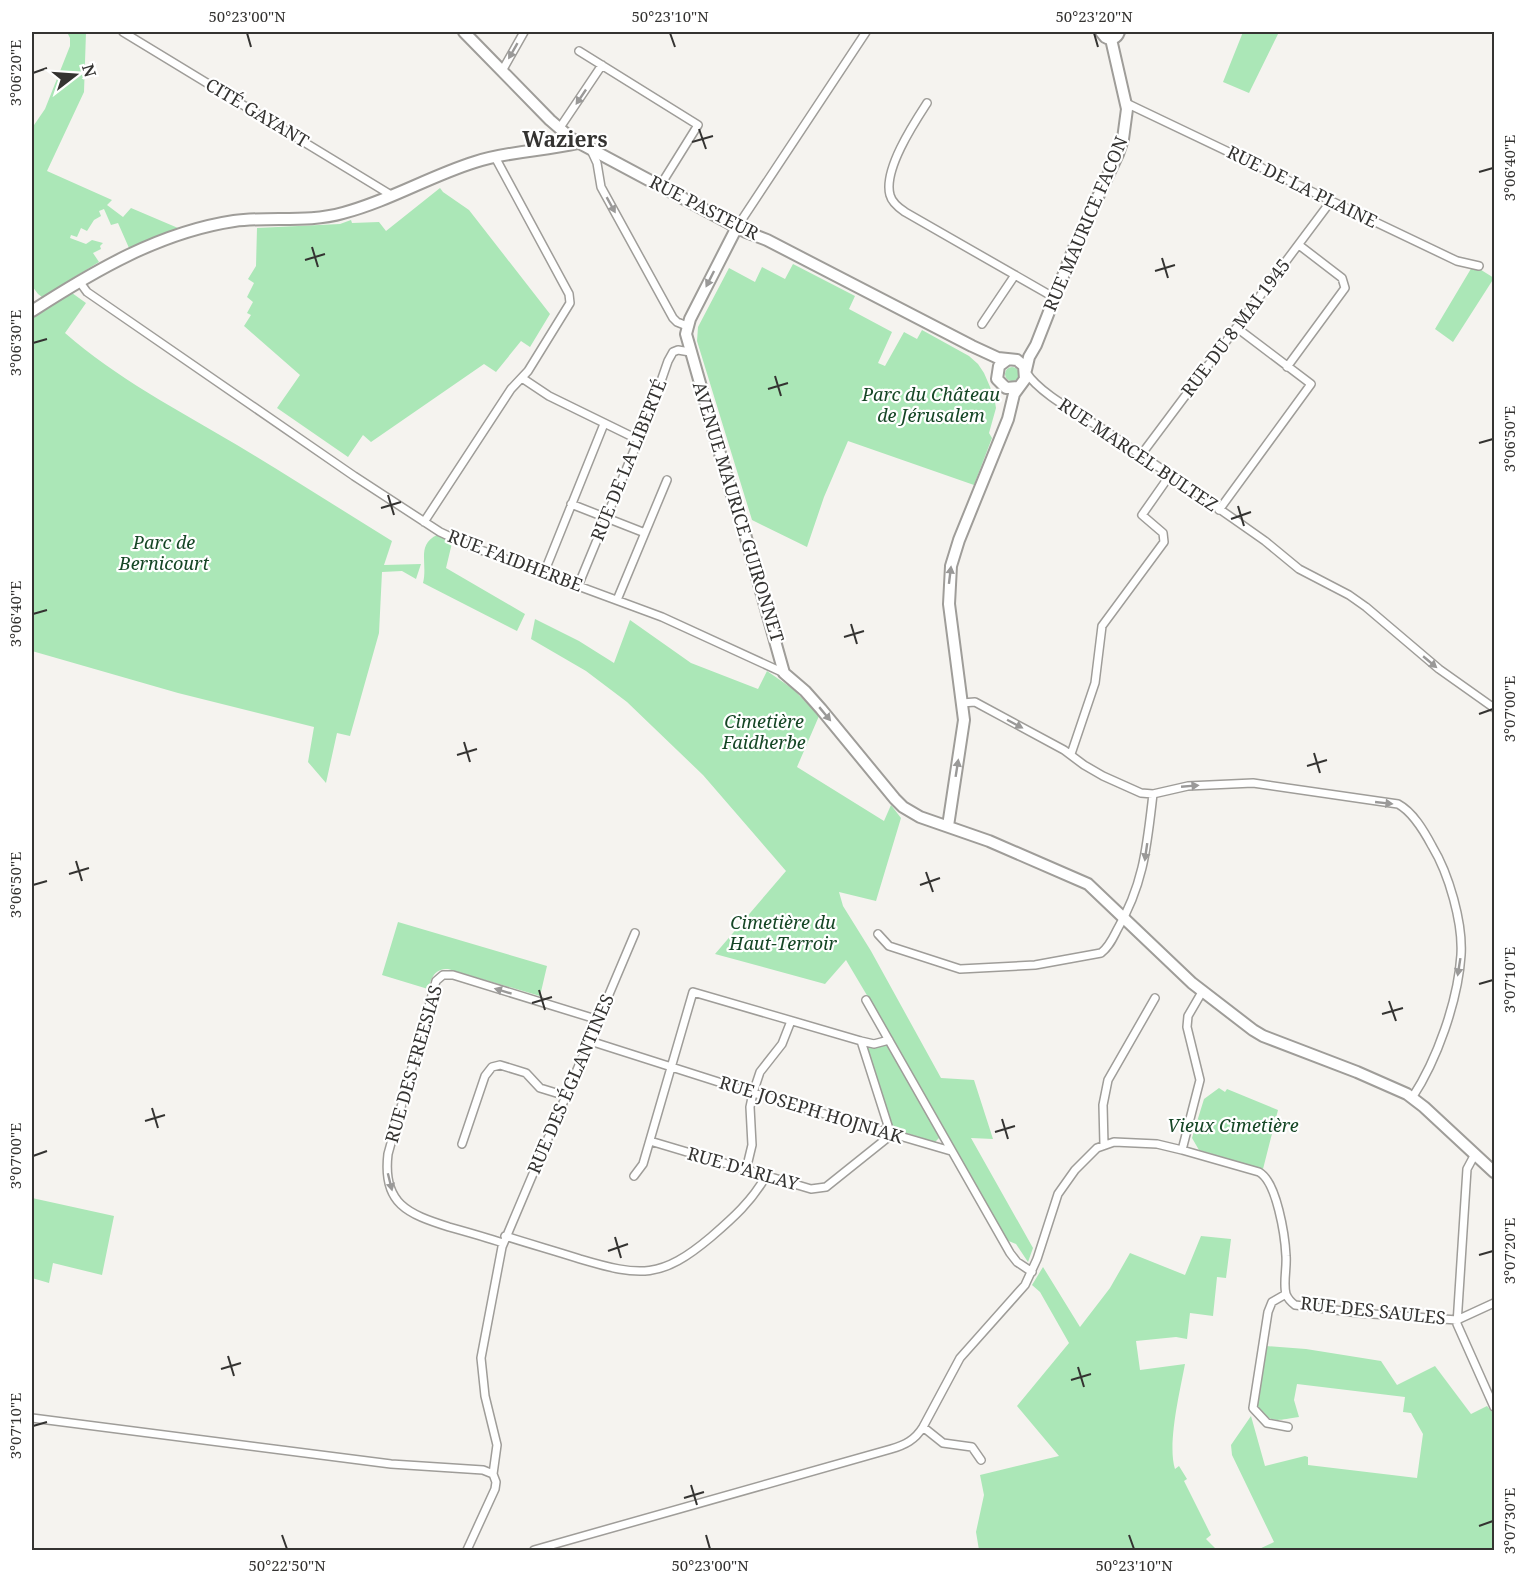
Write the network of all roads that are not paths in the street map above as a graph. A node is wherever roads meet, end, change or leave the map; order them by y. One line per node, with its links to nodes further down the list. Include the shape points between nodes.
1 (123, 32): 17 (street, CITÉ GAYANT)
2 (464, 32): 9 (street, RUE PASTEUR)
3 (524, 32): 9 (street, one-way to 9)
4 (866, 32): 19 (street)
5 (1101, 32): 6 (street, via 1104,37)
6 (1115, 35): 11 (street, RUE MAURICE FACON)
7 (579, 51): 8 (street)
8 (602, 65): 12 (street, one-way to 12); 16 (street, via 698,125)
9 (502, 71): 12 (street, RUE PASTEUR)
10 (927, 103): 22 (street, via 898,153 890,184 891,198 905,212)
11 (1126, 103): 18 (street, RUE DE LA PLAINE); 24 (street, RUE MAURICE FACON, via 1126,123 1118,154)
12 (560, 129): 13 (street, RUE PASTEUR)
13 (578, 143): 14 (street, RUE PASTEUR); 15 (street)
14 (591, 150): 16 (street, RUE PASTEUR); 27 (street, one-way to 27, via 601,187 674,320)
15 (495, 157): 17 (street); 36 (street, via 570,297 570,305)
16 (660, 186): 19 (street, RUE PASTEUR)
17 (391, 195): 23 (street, via 331,216 248,219 208,226 130,254)
18 (1331, 201): 20 (street, RUE DU 8 MAI 1945); 21 (street, RUE DE LA PLAINE, via 1457,261)
19 (737, 227): 27 (street, one-way to 27); 30 (street, RUE PASTEUR)
20 (1299, 245): 28 (street, RUE DU 8 MAI 1945); 33 (street, via 1342,278 1345,288)
21 (1479, 266)
22 (1015, 275): 24 (street); 26 (street)
23 (79, 281): 25 (street); 47 (street, RUE FAIDHERBE, via 87,292)
24 (1055, 298): 29 (street, RUE MAURICE FACON)
25 (32, 310)
26 (982, 324)
27 (687, 326): 31 (street, AVENUE MAURICE GUIRONNET)
28 (1237, 328): 33 (street); 41 (street, RUE DU 8 MAI 1945)
29 (1039, 337): 32 (street, RUE MAURICE FACON, via 1028,350); 34 (street, RUE MAURICE FACON)
30 (972, 346): 32 (street, RUE PASTEUR); 35 (street, RUE PASTEUR, via 991,361)
31 (690, 352): 40 (street, RUE DE LA LIBERTÉ, via 680,349 669,358); 52 (street, AVENUE MAURICE GUIRONNET)
32 (1010, 359): 34 (street, via 1021,362); 35 (street, via 1000,364)
33 (1287, 366): 45 (street, via 1311,384)
34 (1026, 371): 37 (street); 38 (street, RUE MARCEL BULTEZ)
35 (996, 373): 37 (street, via 1004,387)
36 (522, 378): 39 (street, via 542,393); 47 (street)
37 (1020, 386): 38 (street, RUE MARCEL BULTEZ); 53 (street, one-way to 37, via 949,604 951,566)
38 (1044, 391): 41 (street, RUE MARCEL BULTEZ)
39 (604, 424): 40 (street); 44 (street)
40 (639, 440): 46 (street, RUE DE LA LIBERTÉ)
41 (1141, 455): 42 (street, RUE MARCEL BULTEZ)
42 (1170, 475): 45 (street, RUE MARCEL BULTEZ); 55 (street, via 1142,515 1163,533 1164,542 1102,626 1095,683)
43 (668, 480): 48 (street)
44 (571, 504): 46 (street); 49 (street)
45 (1219, 510): 54 (street, RUE MARCEL BULTEZ, one-way to 54, via 1299,569 1349,595 1438,669)
46 (606, 518): 48 (street); 50 (street, RUE DE LA LIBERTÉ)
47 (424, 522): 49 (street, RUE FAIDHERBE, via 460,542)
48 (645, 533): 51 (street)
49 (543, 573): 50 (street, RUE FAIDHERBE)
50 (578, 586): 51 (street, RUE FAIDHERBE)
51 (618, 600): 52 (street, RUE FAIDHERBE)
52 (784, 673): 57 (street, RUE FAIDHERBE, one-way to 57, via 812,698 898,803 920,817)
53 (962, 703): 55 (street, one-way to 55, via 975,702); 57 (street, one-way to 53, via 964,725)
54 (1494, 708)
55 (1071, 754): 56 (street, via 1119,785)
56 (1153, 794): 58 (street, one-way to 58, via 1142,872); 72 (street, one-way to 72, via 1188,786 1253,783 1398,804 1408,811 1445,871 1455,906 1461,952 1443,1031)
57 (948, 826): 58 (street, RUE FAIDHERBE, via 1082,880)
58 (1124, 917): 60 (street, via 1104,951 1035,965 960,969 889,946); 61 (street, RUE FAIDHERBE)
59 (635, 933): 64 (street, RUE DES ÉGLANTINES)
60 (878, 934)
61 (1202, 992): 72 (street, RUE FAIDHERBE, via 1263,1036); 77 (street, via 1187,1020 1200,1080)
62 (1155, 998): 76 (street, via 1108,1080 1103,1105)
63 (866, 1000): 66 (street)
64 (599, 1020): 67 (street, RUE DES ÉGLANTINES); 84 (street, RUE DES FREESIAS, one-way to 84, via 453,975 443,975 436,981 388,1154 389,1184 399,1202 417,1217)
65 (791, 1021): 68 (street); 69 (street, via 693,992); 70 (street, via 782,1044 760,1072)
66 (889, 1040): 68 (street, via 874,1044); 78 (street)
67 (590, 1041): 69 (street, RUE JOSEPH HOJNIAK); 71 (street, RUE DES ÉGLANTINES)
68 (861, 1041): 73 (street)
69 (672, 1068): 70 (street, RUE JOSEPH HOJNIAK); 74 (street)
70 (753, 1093): 73 (street, RUE JOSEPH HOJNIAK); 80 (street, via 752,1140)
71 (566, 1096): 75 (street, via 540,1088 526,1073 500,1065 492,1067 485,1076); 84 (street, RUE DES ÉGLANTINES)
72 (1412, 1098): 79 (street, RUE FAIDHERBE)
73 (891, 1135): 78 (street, RUE JOSEPH HOJNIAK); 83 (street, RUE D'ARLAY, via 822,1188 811,1189)
74 (650, 1141): 80 (street, RUE D'ARLAY); 82 (street, via 642,1167)
75 (462, 1144)
76 (1104, 1145): 77 (street, via 1157,1144); 85 (street, via 1074,1170 1060,1189)
77 (1182, 1150): 86 (street, RUE DES SAULES, via 1266,1176 1282,1223)
78 (951, 1151): 85 (street, via 1010,1253)
79 (1475, 1154): 81 (street, RUE FAIDHERBE); 88 (street, via 1467,1169)
80 (746, 1170): 83 (street, RUE D'ARLAY)
81 (1494, 1172)
82 (634, 1176)
83 (766, 1176): 84 (street, via 738,1214 687,1256 658,1268 639,1272 618,1270)
84 (504, 1239): 94 (street, RUE DES ÉGLANTINES, via 481,1358 485,1396 497,1444)
85 (1032, 1272): 91 (street, via 1017,1295 960,1358)
86 (1286, 1294): 88 (street, RUE DES SAULES, via 1298,1306); 92 (street, via 1272,1302 1268,1312 1252,1408 1267,1423)
87 (1494, 1303): 88 (street)
88 (1457, 1320): 89 (street, via 1458,1331)
89 (1494, 1407)
90 (32, 1418): 94 (street)
91 (923, 1427): 93 (street, via 943,1443 972,1447); 96 (street, via 911,1441 891,1449)
92 (1288, 1427)
93 (981, 1460)
94 (493, 1474): 95 (street, RUE DES ÉGLANTINES, via 495,1489)
95 (467, 1551)
96 (534, 1551)

